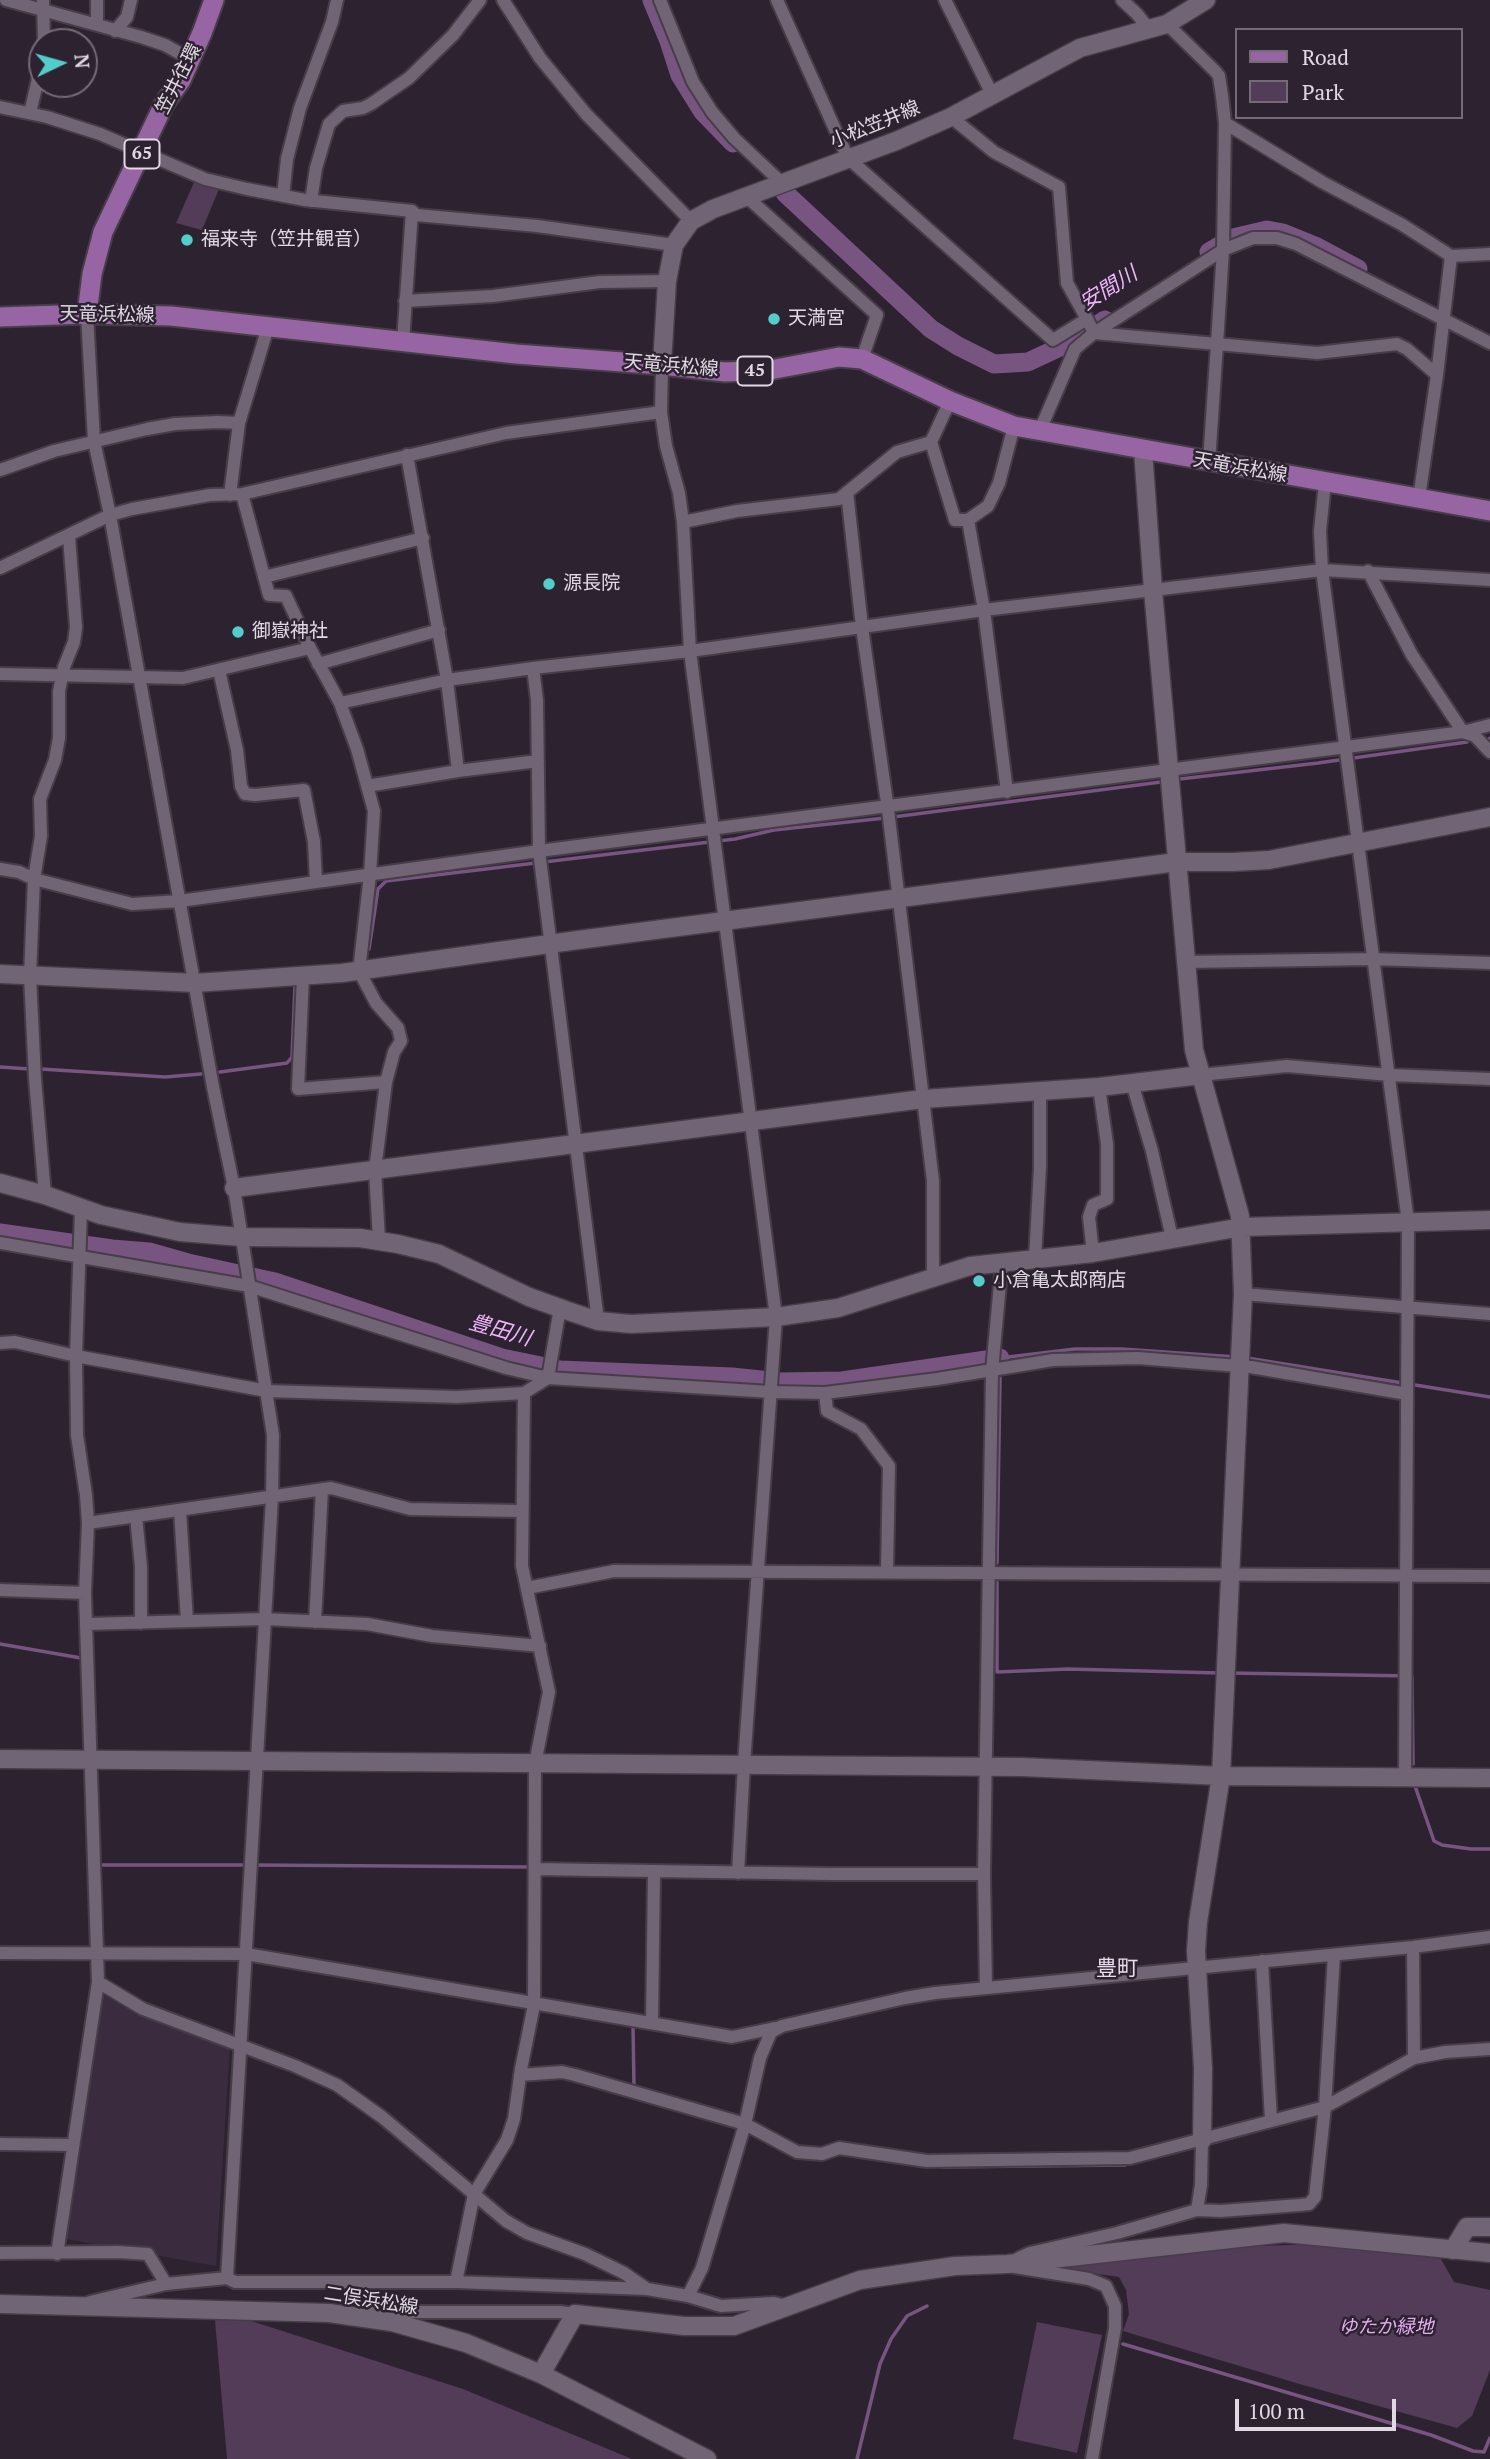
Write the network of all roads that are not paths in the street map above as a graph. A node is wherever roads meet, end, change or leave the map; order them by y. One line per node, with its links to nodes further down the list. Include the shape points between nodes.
1 (6, 0): 13 (street)
2 (97, 0): 15 (street)
3 (131, 0): 18 (street, via 127,17)
4 (214, 0): 19 (main road, 笠井往環 / 65)
5 (337, 0): 29 (street, via 300,108)
6 (480, 0): 31 (street, via 453,35 409,78 372,104 343,111 329,124)
7 (503, 0): 33 (street, via 540,58 586,114)
8 (660, 0): 28 (street, via 693,82 712,112)
9 (777, 0): 27 (street)
10 (945, 0): 20 (street)
11 (1122, 0): 17 (street)
12 (1206, 0): 14 (street, 小松笠井線)
13 (44, 5): 15 (street); 16 (street)
14 (1167, 24): 17 (street, 小松笠井線); 25 (street, via 1219,76)
15 (97, 25): 18 (street)
16 (44, 28)
17 (1149, 29): 20 (street, 小松笠井線, via 1080,48)
18 (115, 31): 19 (street, via 165,45)
19 (190, 59): 26 (main road, 笠井往環 / 65)
20 (992, 94): 24 (street, 小松笠井線)
21 (34, 98): 23 (street)
22 (0, 107): 23 (street)
23 (30, 113): 26 (street)
24 (951, 117): 27 (street, 小松笠井線); 44 (street, via 994,152 1059,187 1067,283)
25 (1225, 123): 35 (street); 37 (street)
26 (143, 152): 29 (street, via 205,178); 40 (main road, 笠井往環 / 65, via 103,232)
27 (848, 158): 28 (street, 小松笠井線); 44 (street, via 1053,340)
28 (783, 184): 30 (street, 小松笠井線)
29 (283, 196): 31 (street)
30 (747, 197): 33 (street, 小松笠井線); 48 (street, via 877,315)
31 (311, 201): 32 (street)
32 (412, 211): 34 (street); 39 (street)
33 (691, 221): 34 (street, 小松笠井線)
34 (674, 245): 38 (street, 小松笠井線)
35 (1223, 246): 41 (street, via 1253,238 1277,238); 44 (street); 47 (street)
36 (1490, 254): 37 (street)
37 (1451, 256): 41 (street)
38 (667, 281): 39 (street, via 600,282 493,296); 49 (street, 小松笠井線)
39 (405, 301): 45 (street)
40 (87, 314): 42 (main road, 天竜浜松線 / 45); 43 (main road, 天竜浜松線 / 45, via 171,316); 56 (street)
41 (1445, 315): 46 (street); 50 (street)
42 (0, 317)
43 (268, 327): 45 (main road, 天竜浜松線 / 45); 53 (street)
44 (1091, 327): 47 (street); 55 (street, via 1075,349)
45 (402, 342): 49 (main road, 天竜浜松線 / 45)
46 (1490, 343)
47 (1217, 344): 50 (street, via 1317,353 1397,344); 60 (street)
48 (862, 359): 49 (main road, 天竜浜松線 / 45, via 725,372); 51 (main road, 天竜浜松線 / 45)
49 (663, 365): 52 (street)
50 (1437, 375): 65 (street)
51 (950, 401): 54 (main road, 天竜浜松線 / 45); 57 (street)
52 (661, 412): 59 (street, via 506,433); 69 (street)
53 (239, 423): 56 (street, via 175,424); 64 (street)
54 (1014, 426): 55 (main road, 天竜浜松線 / 45); 68 (street, via 988,506)
55 (1040, 430): 58 (main road, 天竜浜松線 / 45)
56 (94, 441): 61 (street); 67 (street)
57 (931, 442): 63 (street, via 897,452); 68 (street, via 955,520)
58 (1143, 450): 60 (main road, 天竜浜松線 / 45); 77 (street)
59 (407, 455): 64 (street); 71 (street)
60 (1209, 462): 62 (main road, 天竜浜松線 / 45)
61 (0, 470)
62 (1325, 483): 65 (main road, 天竜浜松線 / 45); 73 (street)
63 (847, 492): 69 (street, via 839,499); 79 (street)
64 (236, 495): 67 (street, via 210,495); 75 (street)
65 (1419, 498): 66 (main road, 天竜浜松線 / 45)
66 (1490, 511)
67 (110, 515): 70 (street); 88 (street)
68 (968, 520): 78 (street)
69 (683, 522): 82 (street)
70 (69, 537): 72 (street); 87 (street, via 76,627)
71 (423, 538): 75 (street); 80 (street)
72 (0, 568)
73 (1322, 570): 74 (street); 77 (street); 94 (street)
74 (1368, 571): 76 (street); 92 (street, via 1412,654)
75 (264, 578): 81 (street, via 269,595 286,596)
76 (1490, 580)
77 (1153, 590): 78 (street); 97 (street)
78 (984, 610): 79 (street); 99 (street)
79 (862, 626): 82 (street); 100 (street)
80 (439, 630): 83 (street); 89 (street)
81 (310, 648): 83 (street); 85 (street)
82 (690, 651): 84 (street); 102 (street)
83 (318, 664): 90 (street)
84 (533, 668): 89 (street); 95 (street)
85 (219, 670): 88 (street, via 183,678); 109 (street, via 241,786 245,794 255,795 304,790)
86 (0, 674): 87 (street)
87 (62, 676): 88 (street); 108 (street, via 59,738 40,799 41,836)
88 (139, 677): 111 (street)
89 (447, 680): 90 (street); 96 (street)
90 (340, 704): 98 (street)
91 (1490, 725): 92 (street)
92 (1463, 732): 93 (street, via 1475,736); 94 (street)
93 (1490, 752)
94 (1347, 755): 97 (street); 103 (street)
95 (538, 761): 96 (street); 104 (street)
96 (458, 771): 98 (street)
97 (1170, 771): 99 (street); 105 (street)
98 (367, 786): 107 (street, via 374,811)
99 (1007, 792): 100 (street)
100 (887, 809): 102 (street); 110 (street)
101 (1490, 817): 103 (street)
102 (713, 832): 104 (street); 112 (street)
103 (1358, 842): 105 (street, via 1269,859); 114 (street)
104 (540, 859): 107 (street); 113 (street)
105 (1177, 862): 110 (street); 115 (street)
106 (0, 869): 108 (street)
107 (370, 875): 109 (street); 117 (street)
108 (34, 878): 111 (street, via 132,904); 119 (street)
109 (316, 881): 111 (street)
110 (898, 899): 112 (street); 129 (street)
111 (180, 901): 121 (street)
112 (725, 922): 113 (street); 130 (street)
113 (551, 945): 117 (street); 131 (street)
114 (1373, 959): 115 (street); 116 (street); 123 (street)
115 (1186, 962): 122 (street, via 1194,1050)
116 (1490, 963)
117 (359, 971): 120 (street); 125 (street, via 376,1003 398,1028 401,1041)
118 (0, 974): 119 (street)
119 (30, 975): 121 (street); 135 (street)
120 (303, 976): 121 (street); 125 (street, via 298,1089)
121 (195, 983): 134 (street)
122 (1201, 1075): 123 (street, via 1287,1066); 126 (street); 139 (street)
123 (1389, 1075): 124 (street); 138 (street)
124 (1490, 1079)
125 (386, 1082): 132 (street)
126 (1132, 1083): 127 (street); 141 (street)
127 (1099, 1087): 128 (street); 144 (street, via 1107,1144 1107,1199 1093,1205 1089,1217)
128 (1040, 1091): 129 (street); 146 (street)
129 (923, 1099): 130 (street); 148 (street, via 933,1181)
130 (751, 1121): 131 (street); 154 (street)
131 (578, 1144): 132 (street); 155 (street)
132 (375, 1170): 134 (street); 142 (street)
133 (0, 1183): 135 (street)
134 (234, 1188): 140 (street)
135 (44, 1195): 136 (street)
136 (81, 1209): 140 (street, via 180,1232); 145 (street)
137 (1490, 1220): 138 (street)
138 (1408, 1222): 139 (street); 152 (street)
139 (1242, 1227): 141 (street); 150 (street)
140 (241, 1237): 142 (street); 149 (street)
141 (1172, 1238): 144 (street)
142 (379, 1240): 151 (street, via 439,1254)
143 (0, 1244): 145 (street)
144 (1093, 1253): 146 (street)
145 (80, 1255): 149 (street); 157 (street)
146 (1035, 1259): 147 (street)
147 (1002, 1262): 148 (street); 159 (street)
148 (933, 1277): 154 (street, via 838,1308)
149 (249, 1284): 160 (street); 162 (street)
150 (1243, 1294): 152 (street); 158 (street)
151 (559, 1308): 155 (street); 160 (street)
152 (1407, 1308): 153 (street); 165 (street)
153 (1490, 1314)
154 (776, 1317): 155 (street, via 656,1324); 161 (street)
155 (598, 1321)
156 (0, 1343): 157 (street, via 15,1342)
157 (76, 1356): 162 (street); 171 (street, via 77,1435)
158 (1240, 1360): 159 (street, via 1103,1357); 165 (street); 175 (street)
159 (992, 1369): 164 (street); 174 (street)
160 (548, 1378): 161 (street); 163 (street)
161 (771, 1390): 164 (street); 172 (street)
162 (267, 1391): 163 (street, via 457,1396); 167 (street, via 274,1435)
163 (524, 1393): 169 (street)
164 (825, 1393): 173 (street, via 827,1411 861,1429 889,1466)
165 (1407, 1393): 176 (street)
166 (322, 1489): 167 (street); 169 (street, via 410,1509); 183 (street)
167 (272, 1498): 168 (street); 181 (street)
168 (180, 1510): 170 (street); 182 (street)
169 (521, 1511): 178 (street)
170 (136, 1516): 171 (street); 184 (street)
171 (88, 1523): 180 (street)
172 (758, 1570): 173 (street); 178 (street, via 614,1571); 191 (street)
173 (887, 1572): 174 (street)
174 (989, 1573): 175 (street); 192 (street)
175 (1230, 1575): 176 (street); 193 (street)
176 (1406, 1575): 177 (street); 194 (street)
177 (1490, 1576)
178 (527, 1588): 186 (street)
179 (0, 1590): 180 (street)
180 (85, 1593): 185 (street)
181 (264, 1619): 182 (street); 183 (street); 189 (street)
182 (187, 1622): 184 (street)
183 (315, 1622): 186 (street, via 367,1624 432,1636)
184 (141, 1623): 185 (street)
185 (87, 1624): 188 (street)
186 (540, 1646): 190 (street, via 549,1692)
187 (0, 1759): 188 (street)
188 (91, 1761): 189 (street); 204 (street)
189 (256, 1762): 190 (street); 203 (street)
190 (535, 1764): 191 (street); 196 (street)
191 (744, 1764): 192 (street); 198 (street)
192 (987, 1767): 193 (street); 199 (street)
193 (1221, 1776): 194 (street); 207 (street, via 1199,1922)
194 (1405, 1777): 195 (street)
195 (1490, 1778)
196 (535, 1870): 197 (street); 210 (street)
197 (654, 1872): 198 (street); 211 (street)
198 (738, 1873): 199 (street)
199 (984, 1874): 209 (street)
200 (1490, 1937): 201 (street)
201 (1413, 1947): 205 (street); 215 (street)
202 (0, 1953): 204 (street)
203 (246, 1954): 204 (street); 210 (street); 213 (street)
204 (97, 1955): 208 (street)
205 (1334, 1955): 206 (street); 217 (street)
206 (1262, 1961): 207 (street); 218 (street)
207 (1197, 1967): 209 (street); 220 (street)
208 (97, 1982): 213 (street, via 142,2009); 222 (street)
209 (986, 1988): 212 (street, via 905,1998)
210 (534, 2005): 211 (street); 216 (street)
211 (652, 2022): 212 (street, via 732,2037)
212 (782, 2026): 219 (street, via 771,2032 760,2058)
213 (240, 2045): 223 (street, via 337,2085); 231 (street)
214 (1490, 2049): 215 (street)
215 (1414, 2058): 217 (street)
216 (520, 2075): 219 (street, via 562,2072); 223 (street, via 507,2140)
217 (1325, 2111): 218 (street); 224 (street, via 1318,2182 1309,2204)
218 (1271, 2120): 220 (street)
219 (745, 2124): 220 (street, via 797,2152 822,2154 839,2148 927,2161 1130,2158); 235 (street, via 702,2268)
220 (1202, 2140): 224 (street, via 1202,2185)
221 (0, 2144): 222 (street)
222 (72, 2145): 229 (street)
223 (474, 2193): 232 (street); 234 (street, via 527,2233 585,2254)
224 (1196, 2210): 230 (street, via 1030,2253)
225 (1490, 2227): 226 (street, via 1467,2227)
226 (1453, 2250): 228 (street); 230 (street, via 1284,2233)
227 (0, 2253): 229 (street)
228 (1490, 2253)
229 (57, 2254): 233 (street, via 148,2254)
230 (1008, 2264): 237 (street, via 955,2266 860,2280); 243 (street, via 1089,2279 1106,2286 1115,2306)
231 (227, 2278): 232 (street, via 236,2282); 233 (street)
232 (456, 2282): 234 (street)
233 (166, 2284): 238 (street)
234 (648, 2288): 235 (street)
235 (688, 2296): 237 (street, via 721,2306)
236 (0, 2304): 238 (street, 二俣浜松線)
237 (788, 2306): 240 (street, via 734,2326 711,2327)
238 (73, 2307): 239 (street, 二俣浜松線)
239 (329, 2313): 240 (street); 241 (street, 二俣浜松線, via 392,2322 466,2343)
240 (575, 2314): 241 (street)
241 (541, 2374): 242 (street, 二俣浜松線)
242 (707, 2459)
243 (1092, 2459)

